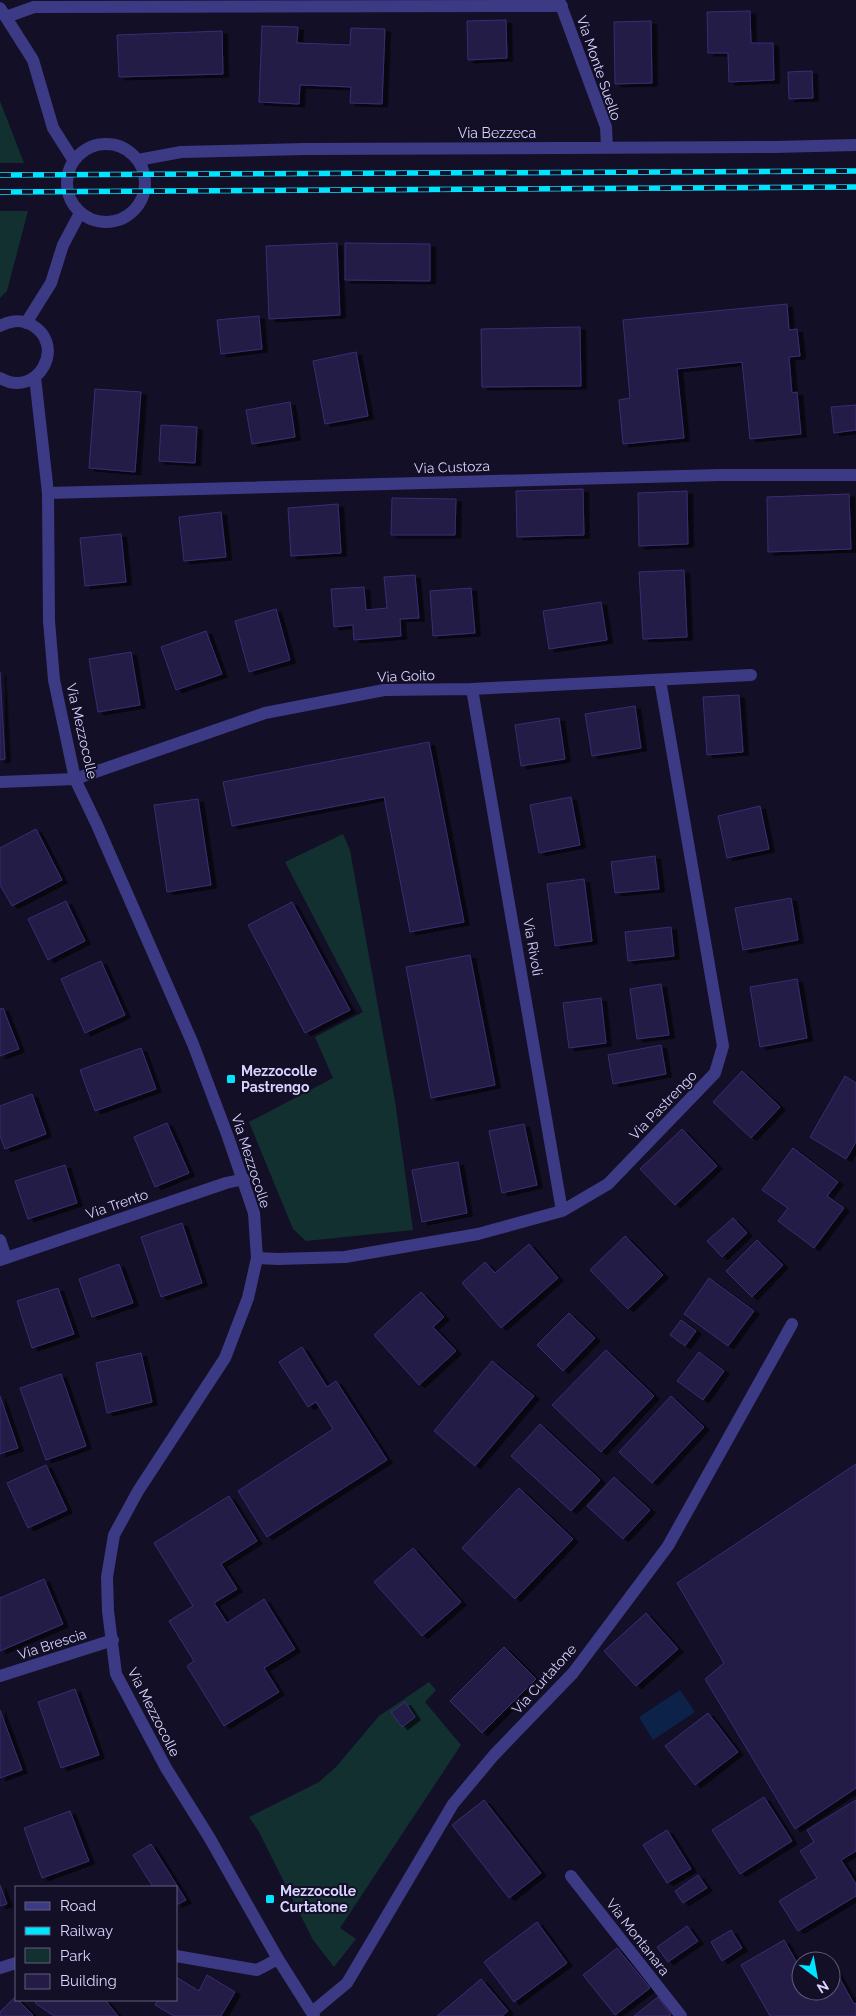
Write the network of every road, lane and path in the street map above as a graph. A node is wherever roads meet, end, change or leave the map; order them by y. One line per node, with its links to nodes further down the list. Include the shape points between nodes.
1 (560, 3): 2 (street, via 34,7); 4 (street, Via Monte Suello, via 606,127)
2 (3, 12): 6 (street, via 33,60 53,128)
3 (854, 143): 4 (street, Via Bezzeca, via 774,147)
4 (607, 147): 5 (street, Via Bezzeca, via 181,152)
5 (138, 160): 6 (street, via 127,149 113,144 98,144 84,150); 7 (street, via 145,177 144,196 136,209 124,218 109,222 94,220)
6 (74, 161): 7 (street, via 68,174 67,188 71,202)
7 (80, 213): 8 (street, via 63,245 51,283)
8 (26, 323): 9 (street, via 8,322); 10 (street, via 42,334 48,352 46,362)
9 (0, 326)
10 (35, 377): 11 (street, via 15,383); 13 (street, Via Mezzocolle)
11 (0, 378)
12 (856, 475): 13 (street, Via Custoza, via 720,475)
13 (48, 493): 17 (street, Via Mezzocolle, via 49,621 53,670)
14 (750, 676): 15 (street, Via Goito)
15 (660, 680): 16 (street, Via Goito); 20 (street, Via Pastrengo, via 723,1046 715,1073 608,1184)
16 (472, 689): 17 (street, Via Goito, via 384,690 265,713); 20 (street, Via Rivoli)
17 (75, 779): 18 (street, Via Goito); 19 (street, Via Mezzocolle, via 193,1044)
18 (0, 782)
19 (244, 1179): 22 (street, Via Mezzocolle, via 254,1213); 23 (street, Via Trento)
20 (562, 1211): 22 (street, Via Pastrengo, via 478,1234 354,1256)
21 (0, 1240): 23 (street)
22 (257, 1258): 25 (street, Via Mezzocolle, via 248,1298 225,1358 138,1490 114,1535 107,1577)
23 (3, 1259)
24 (792, 1324): 32 (street, Via Curtatone, via 668,1546 573,1673 494,1755 453,1804 347,1983)
25 (112, 1640): 26 (street, Via Brescia); 29 (street, Via Mezzocolle, via 116,1674 125,1692)
26 (0, 1676)
27 (571, 1876): 33 (street, Via Montanara)
28 (178, 1956): 29 (street, via 257,1970)
29 (278, 1958): 32 (street, Via Mezzocolle)
30 (15, 1963): 31 (street)
31 (0, 1968)
32 (313, 2014)
33 (682, 2016)

